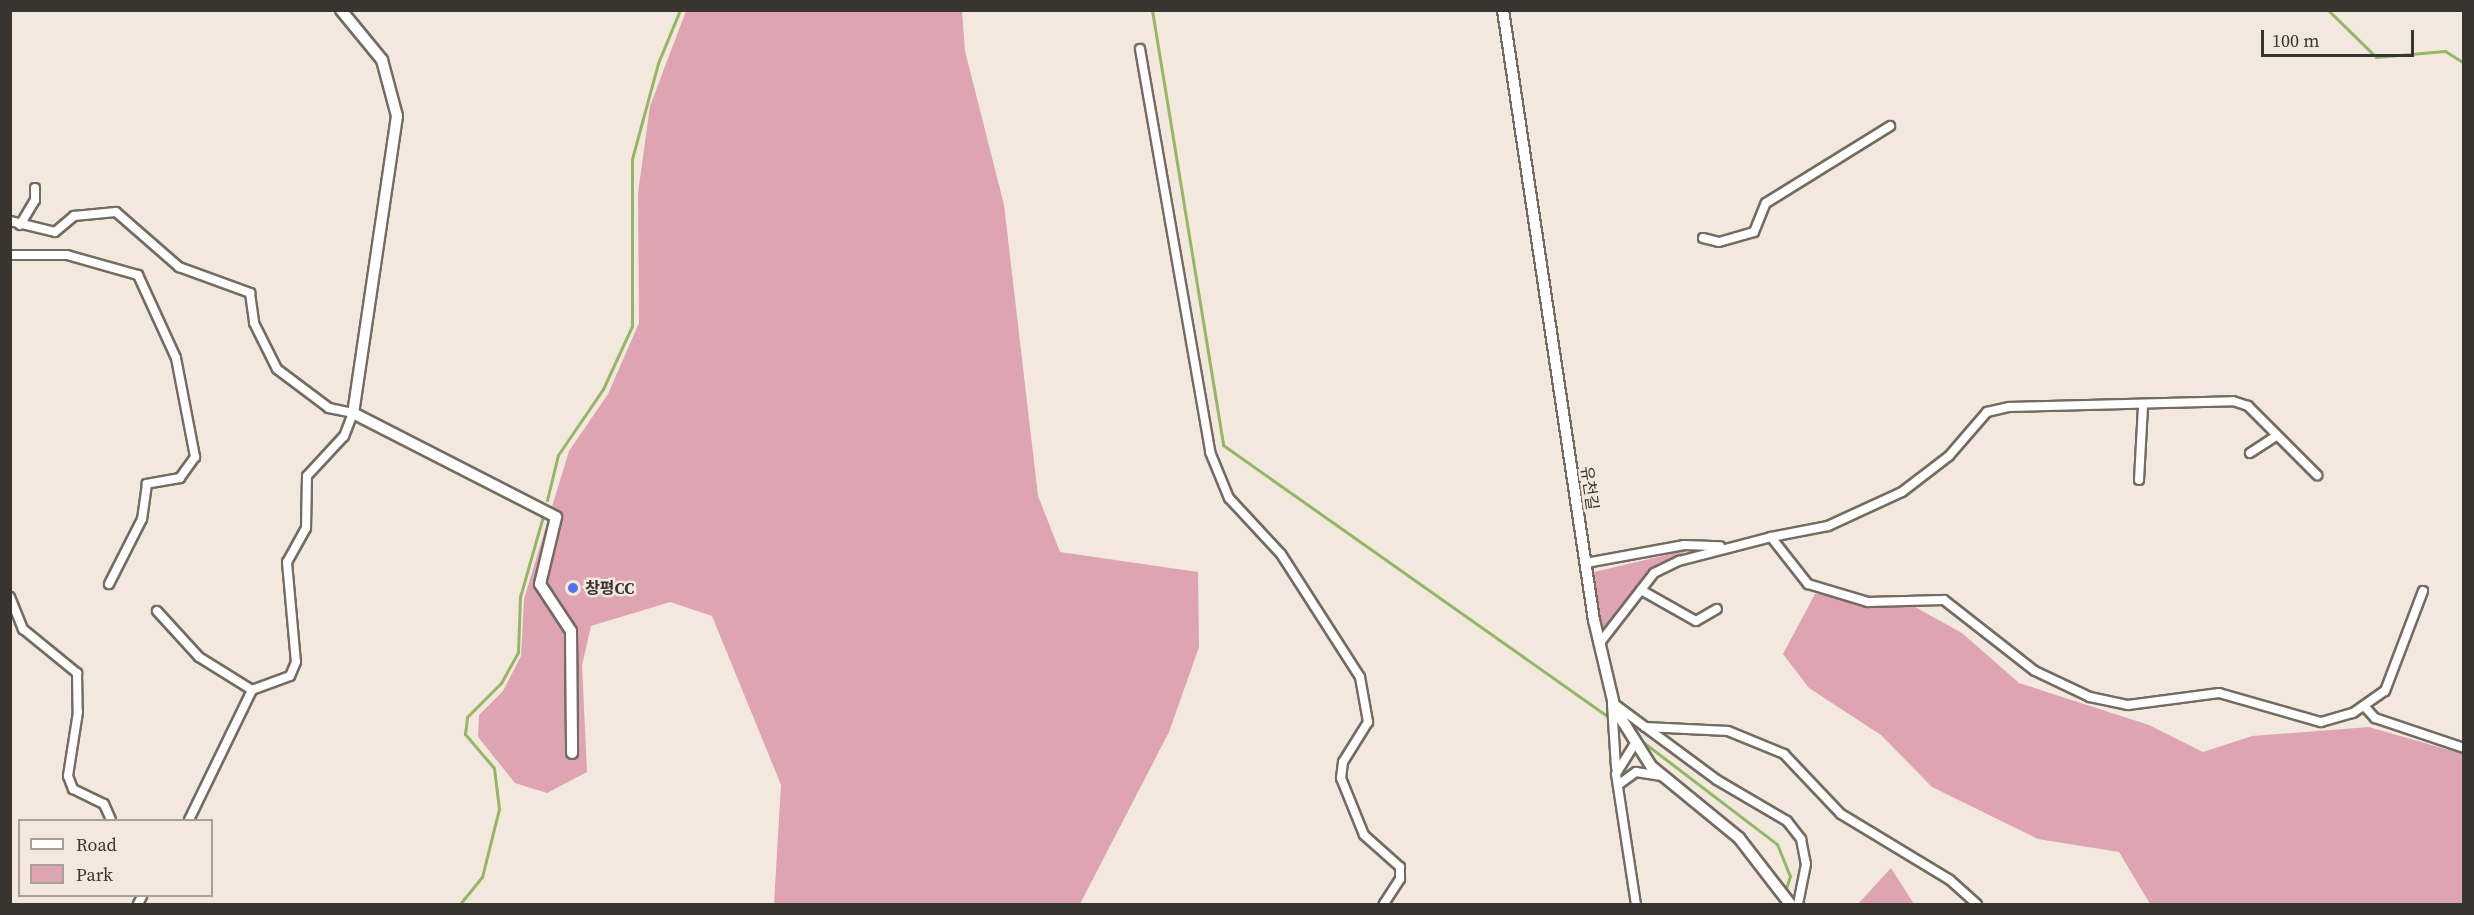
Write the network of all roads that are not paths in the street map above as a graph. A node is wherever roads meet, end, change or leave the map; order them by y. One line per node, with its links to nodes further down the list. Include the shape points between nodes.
1 (341, 10): 11 (street, via 382,60 397,116)
2 (1503, 10): 18 (street, 유천길)
3 (1140, 49): 38 (street, via 1210,452 1229,498 1281,554 1360,677 1368,723 1343,762 1341,778 1364,835 1400,867 1400,879)
4 (1890, 126): 8 (street, via 1766,202 1755,232 1719,242)
5 (35, 188): 7 (street, via 35,200)
6 (10, 221): 7 (street)
7 (20, 225): 11 (street, via 55,232 74,216 116,212 179,267 250,293 254,323 277,369 329,408)
8 (1703, 238)
9 (10, 255): 19 (street, via 67,255 138,274 176,358 195,457 180,478 147,484 142,519)
10 (2143, 407): 12 (street, via 2233,401 2248,406); 15 (street); 16 (street, via 2009,407 1987,412 1949,456 1902,492 1828,526)
11 (353, 413): 26 (street, via 344,436 307,476 306,528 287,562 296,662 290,676); 32 (street, via 556,517 540,584 571,631)
12 (2275, 437): 13 (street); 14 (street)
13 (2250, 453)
14 (2318, 475)
15 (2139, 480)
16 (1771, 537): 17 (street); 28 (street, via 1808,584 1868,602 1944,600 2035,671 2104,701 2138,704 2219,693 2321,722)
17 (1727, 547): 18 (street, via 1684,545); 20 (street, via 1664,567)
18 (1586, 563): 25 (street, 유천길)
19 (109, 584)
20 (1641, 590): 23 (street, via 1696,621); 25 (street)
21 (2424, 591): 28 (street, via 2393,678)
22 (10, 597): 36 (street, via 23,629 77,673 78,712 68,776 73,789 104,804)
23 (1718, 609)
24 (157, 611): 26 (street, via 199,657)
25 (1599, 644): 27 (street, 유천길)
26 (252, 690): 37 (street)
27 (1612, 702): 29 (street); 30 (street, 유천길); 33 (street)
28 (2365, 707): 31 (street, via 2375,718)
29 (1645, 727): 40 (street, via 1717,780 1787,821 1801,839 1806,864); 41 (street, via 1728,731 1784,754 1841,814 1950,880)
30 (1634, 745): 33 (street); 34 (street, 유천길)
31 (2463, 748)
32 (572, 753)
33 (1616, 774): 35 (street)
34 (1663, 777): 35 (street, via 1636,772); 40 (street, 유천길, via 1739,838)
35 (1618, 785): 39 (street)
36 (111, 819)
37 (189, 819)
38 (1384, 904)
39 (1636, 904)
40 (1792, 904)
41 (1977, 904)

